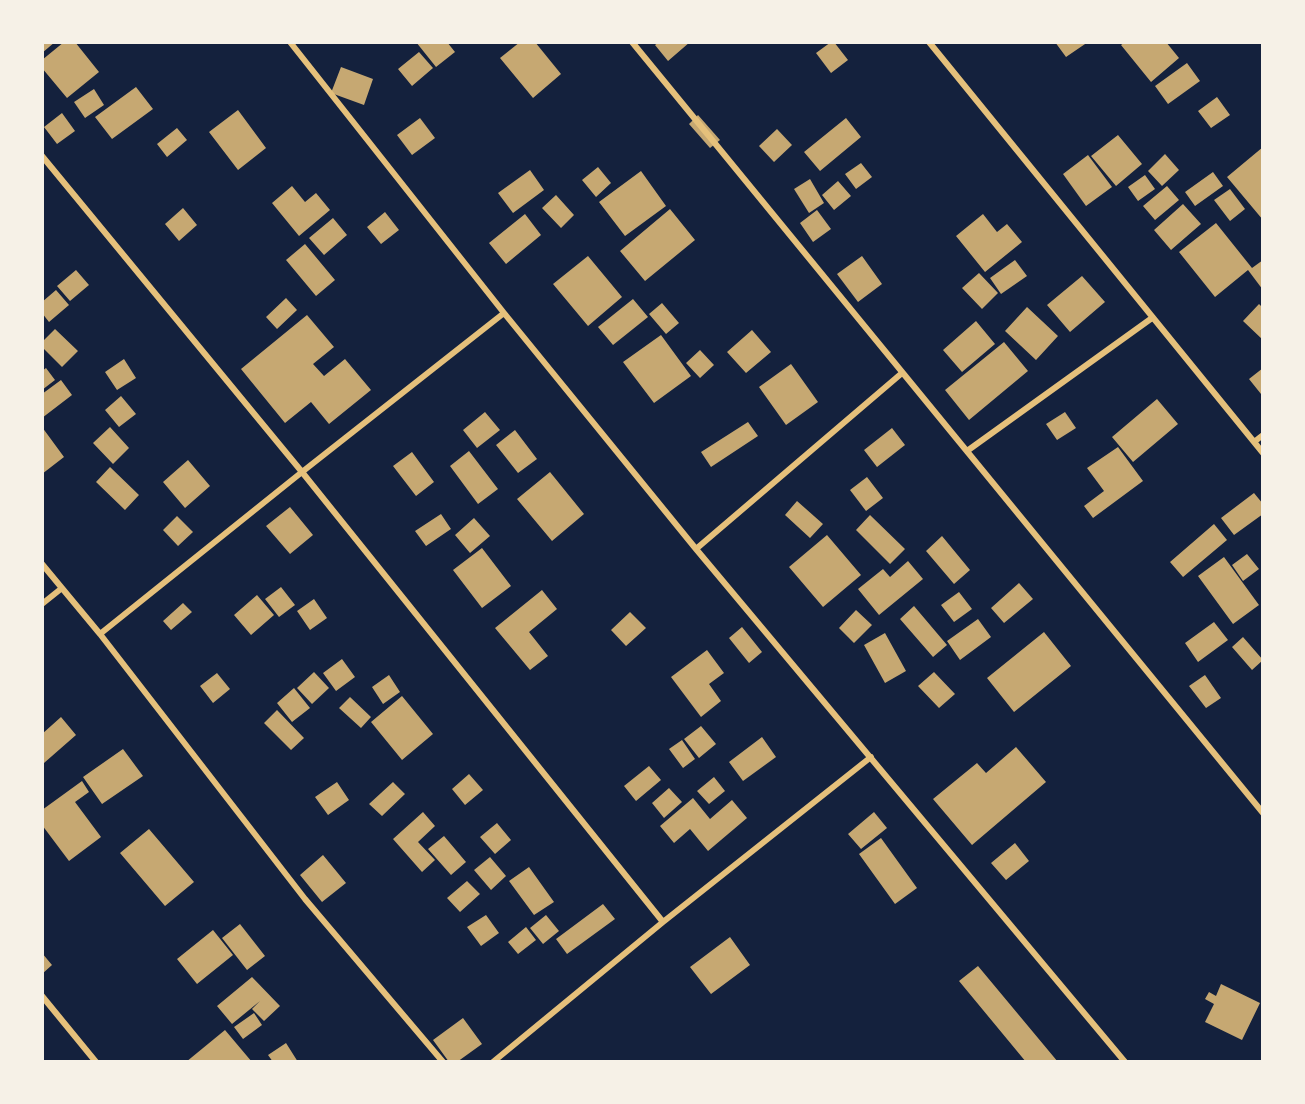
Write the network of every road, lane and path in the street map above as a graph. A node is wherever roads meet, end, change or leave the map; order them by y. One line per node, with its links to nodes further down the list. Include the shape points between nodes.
1 (290, 42): 5 (street)
2 (632, 42): 7 (street)
3 (929, 42): 6 (street)
4 (42, 156): 12 (street)
5 (504, 313): 12 (street); 13 (street)
6 (1152, 318): 9 (street); 10 (street)
7 (902, 373): 10 (street); 13 (street)
8 (1263, 435): 9 (street)
9 (1254, 442): 11 (street)
10 (967, 451): 19 (street)
11 (1263, 453)
12 (302, 472): 17 (street); 20 (street)
13 (696, 549): 18 (street)
14 (42, 564): 15 (street)
15 (62, 588): 16 (street); 17 (street)
16 (42, 604)
17 (100, 634): 23 (street, via 305,899)
18 (871, 757): 20 (street); 25 (street)
19 (1263, 813)
20 (663, 922): 24 (street)
21 (42, 996): 22 (street)
22 (96, 1062)
23 (442, 1062)
24 (493, 1062)
25 (1125, 1062)

